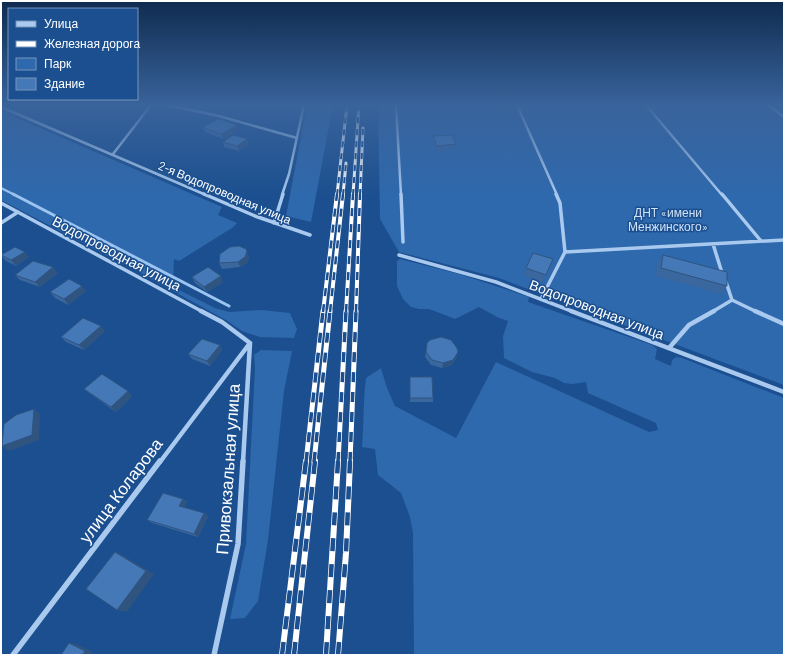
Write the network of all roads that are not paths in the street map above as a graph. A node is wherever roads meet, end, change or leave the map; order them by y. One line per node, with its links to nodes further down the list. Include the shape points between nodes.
1 (69, 136): 8 (street, 2-я Водопроводная улица)
2 (127, 136): 8 (street)
3 (289, 136): 7 (street)
4 (398, 136): 16 (street)
5 (530, 136): 18 (street, via 560,203)
6 (672, 136): 15 (street)
7 (297, 138): 12 (street)
8 (113, 154): 12 (street, 2-я Водопроводная улица)
9 (1, 203): 10 (street, Водопроводная улица)
10 (18, 212): 11 (street); 23 (street, Водопроводная улица, via 222,322)
11 (1, 223)
12 (274, 224): 13 (street, 2-я Водопроводная улица)
13 (310, 235)
14 (784, 240): 15 (street)
15 (760, 241): 17 (street)
16 (403, 242)
17 (712, 244): 18 (street); 21 (street)
18 (565, 252): 20 (street)
19 (399, 255): 20 (street, Водопроводная улица, via 496,282)
20 (541, 299): 24 (street, Водопроводная улица)
21 (732, 300): 22 (street); 24 (street, via 689,325)
22 (784, 324)
23 (250, 343): 26 (street, улица Коларова); 27 (street, Привокзальная улица, via 238,544)
24 (669, 348): 25 (street, Водопроводная улица)
25 (784, 392)
26 (13, 655)
27 (214, 655)

